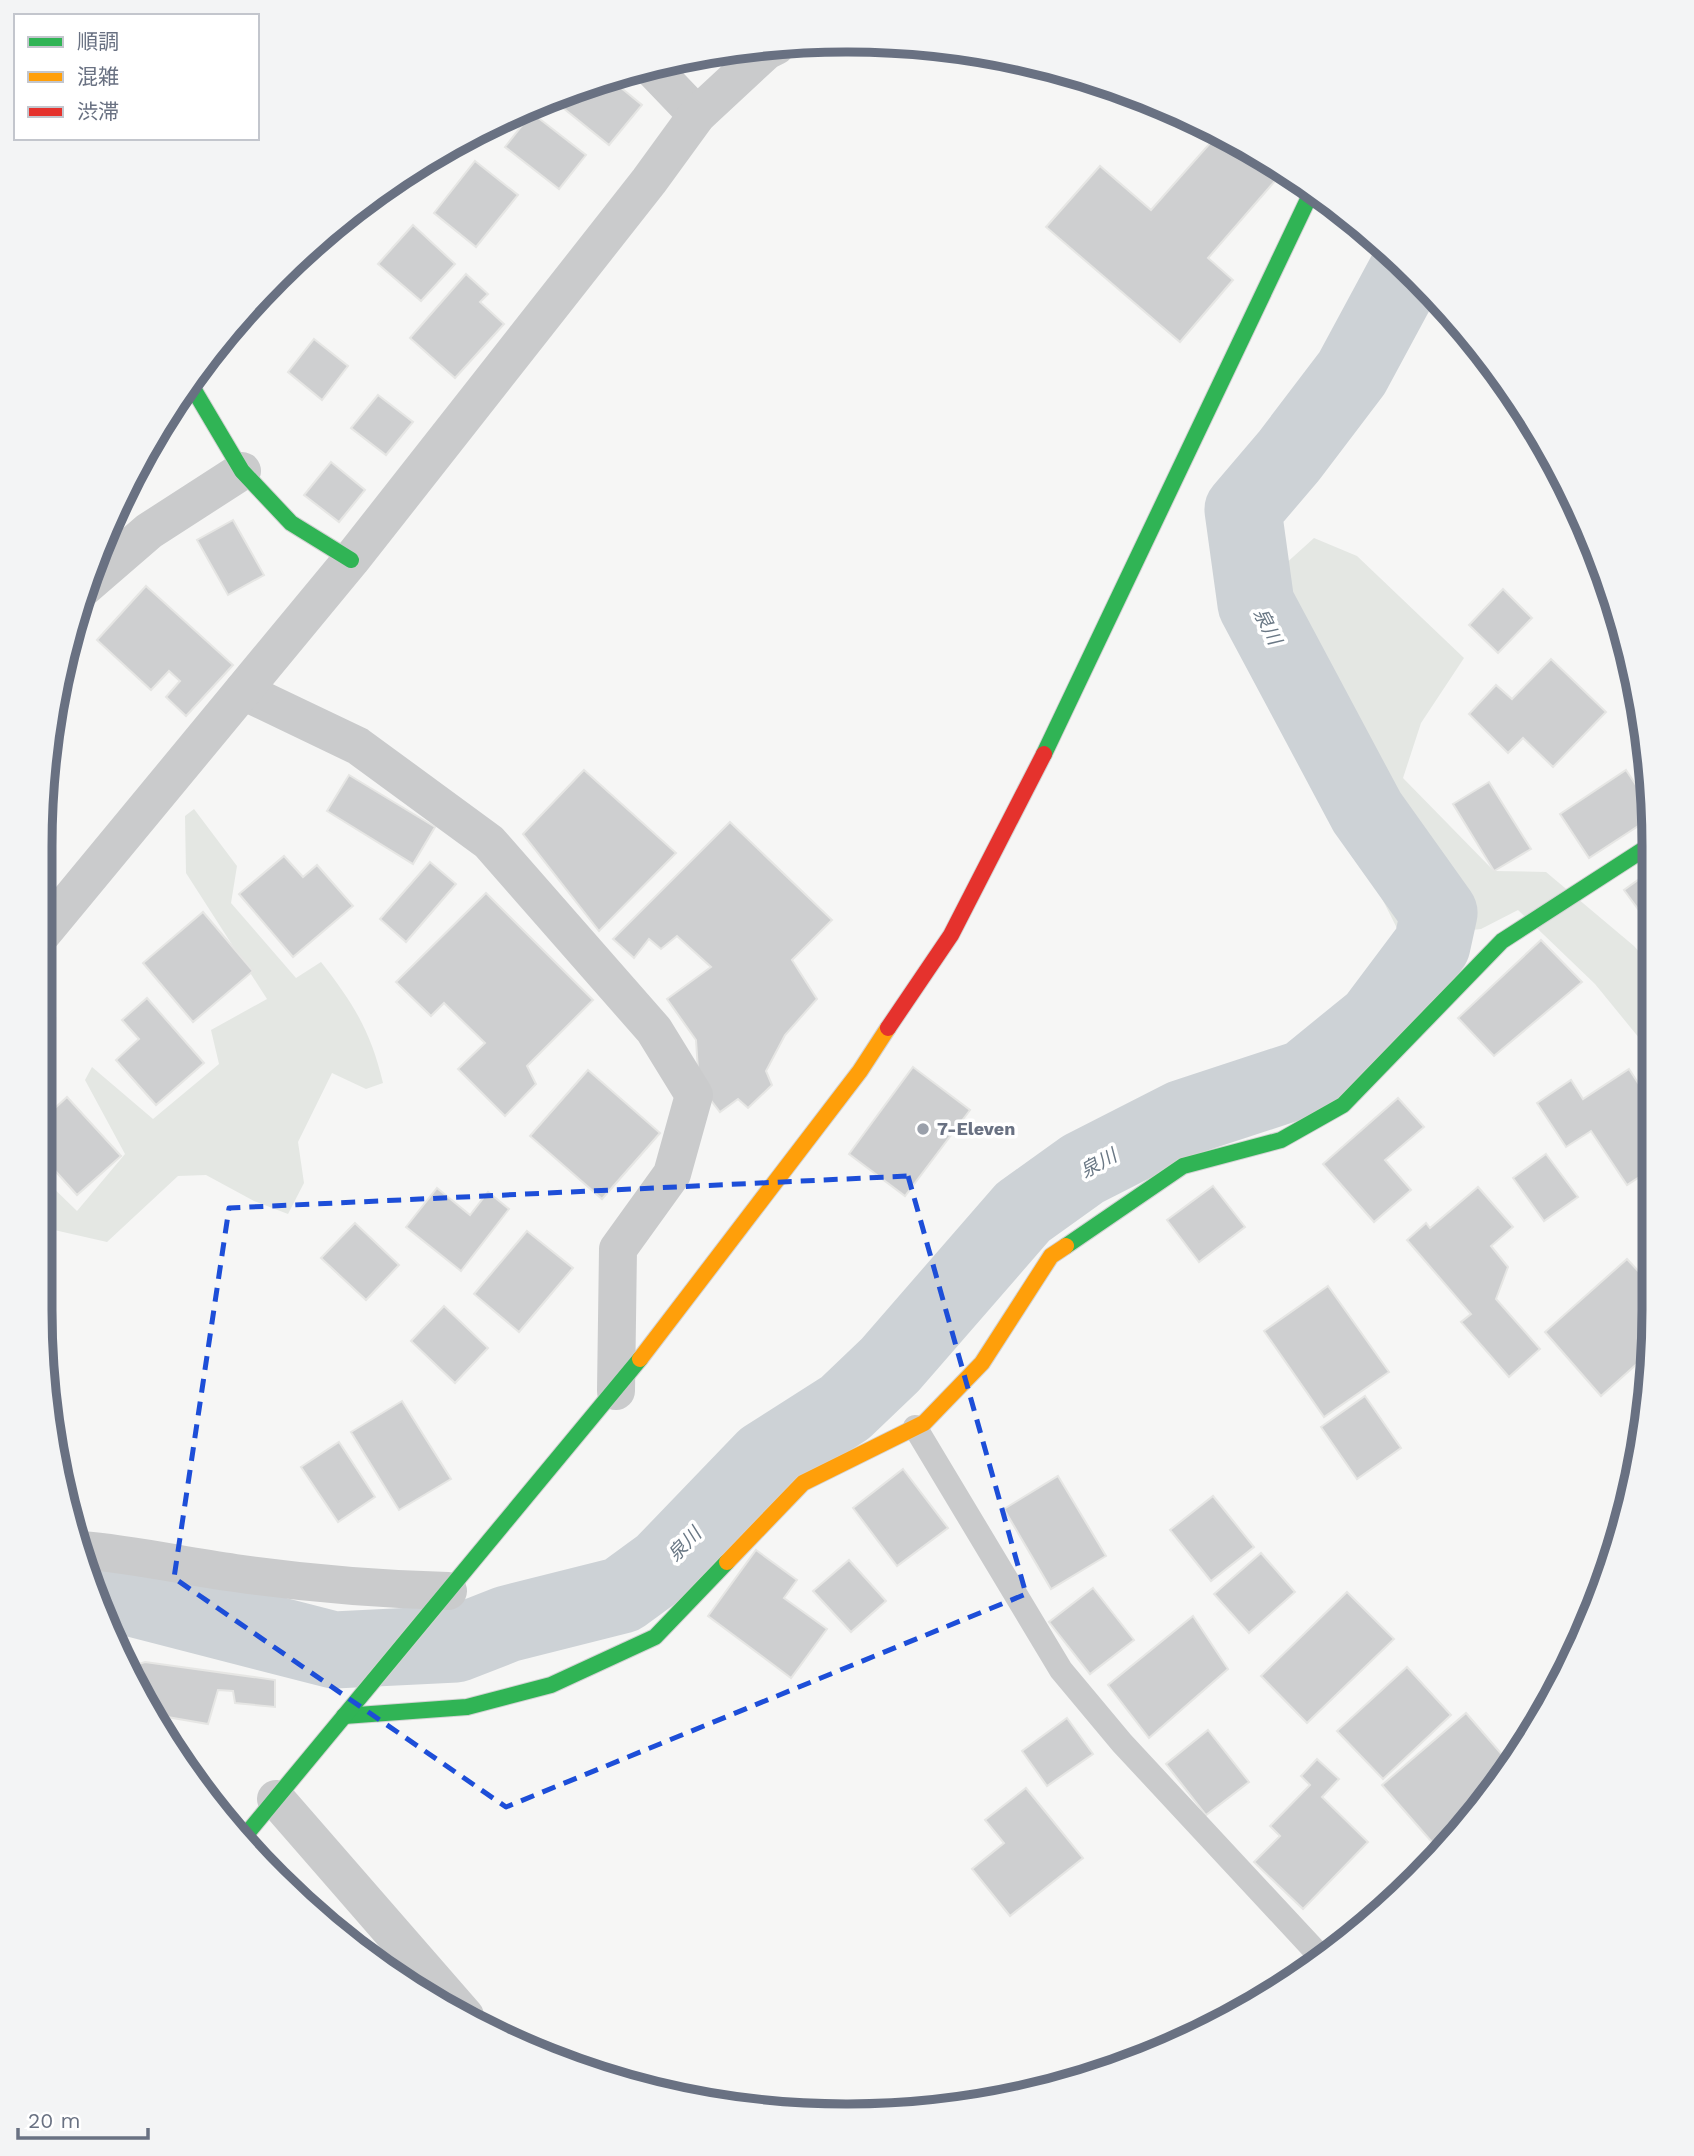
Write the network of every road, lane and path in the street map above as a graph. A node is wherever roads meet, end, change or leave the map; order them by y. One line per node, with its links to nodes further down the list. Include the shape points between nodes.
1 (759, 57): 3 (street)
2 (659, 76): 3 (street)
3 (697, 115): 7 (street)
4 (1308, 200): 12 (street, via 1020,805 951,935 860,1071)
5 (196, 393): 6 (street)
6 (242, 471): 7 (street, via 291,523); 8 (street, via 149,531)
7 (351, 560): 9 (street)
8 (102, 572)
9 (243, 691): 11 (street); 12 (street, via 358,746 489,842 654,1030 694,1096 672,1174 618,1249)
10 (1642, 850): 13 (street, via 1502,941 1343,1105 1281,1140 1183,1166 1051,1256 982,1363)
11 (52, 921)
12 (616, 1391): 15 (street)
13 (915, 1427): 16 (street, via 803,1483 655,1637 551,1685 467,1707); 19 (lane, via 1061,1670 1122,1743)
14 (91, 1551): 15 (street, via 337,1585)
15 (445, 1594): 16 (street)
16 (344, 1716): 17 (street)
17 (276, 1799): 18 (street); 20 (street)
18 (249, 1831)
19 (1315, 1951)
20 (447, 1995)

